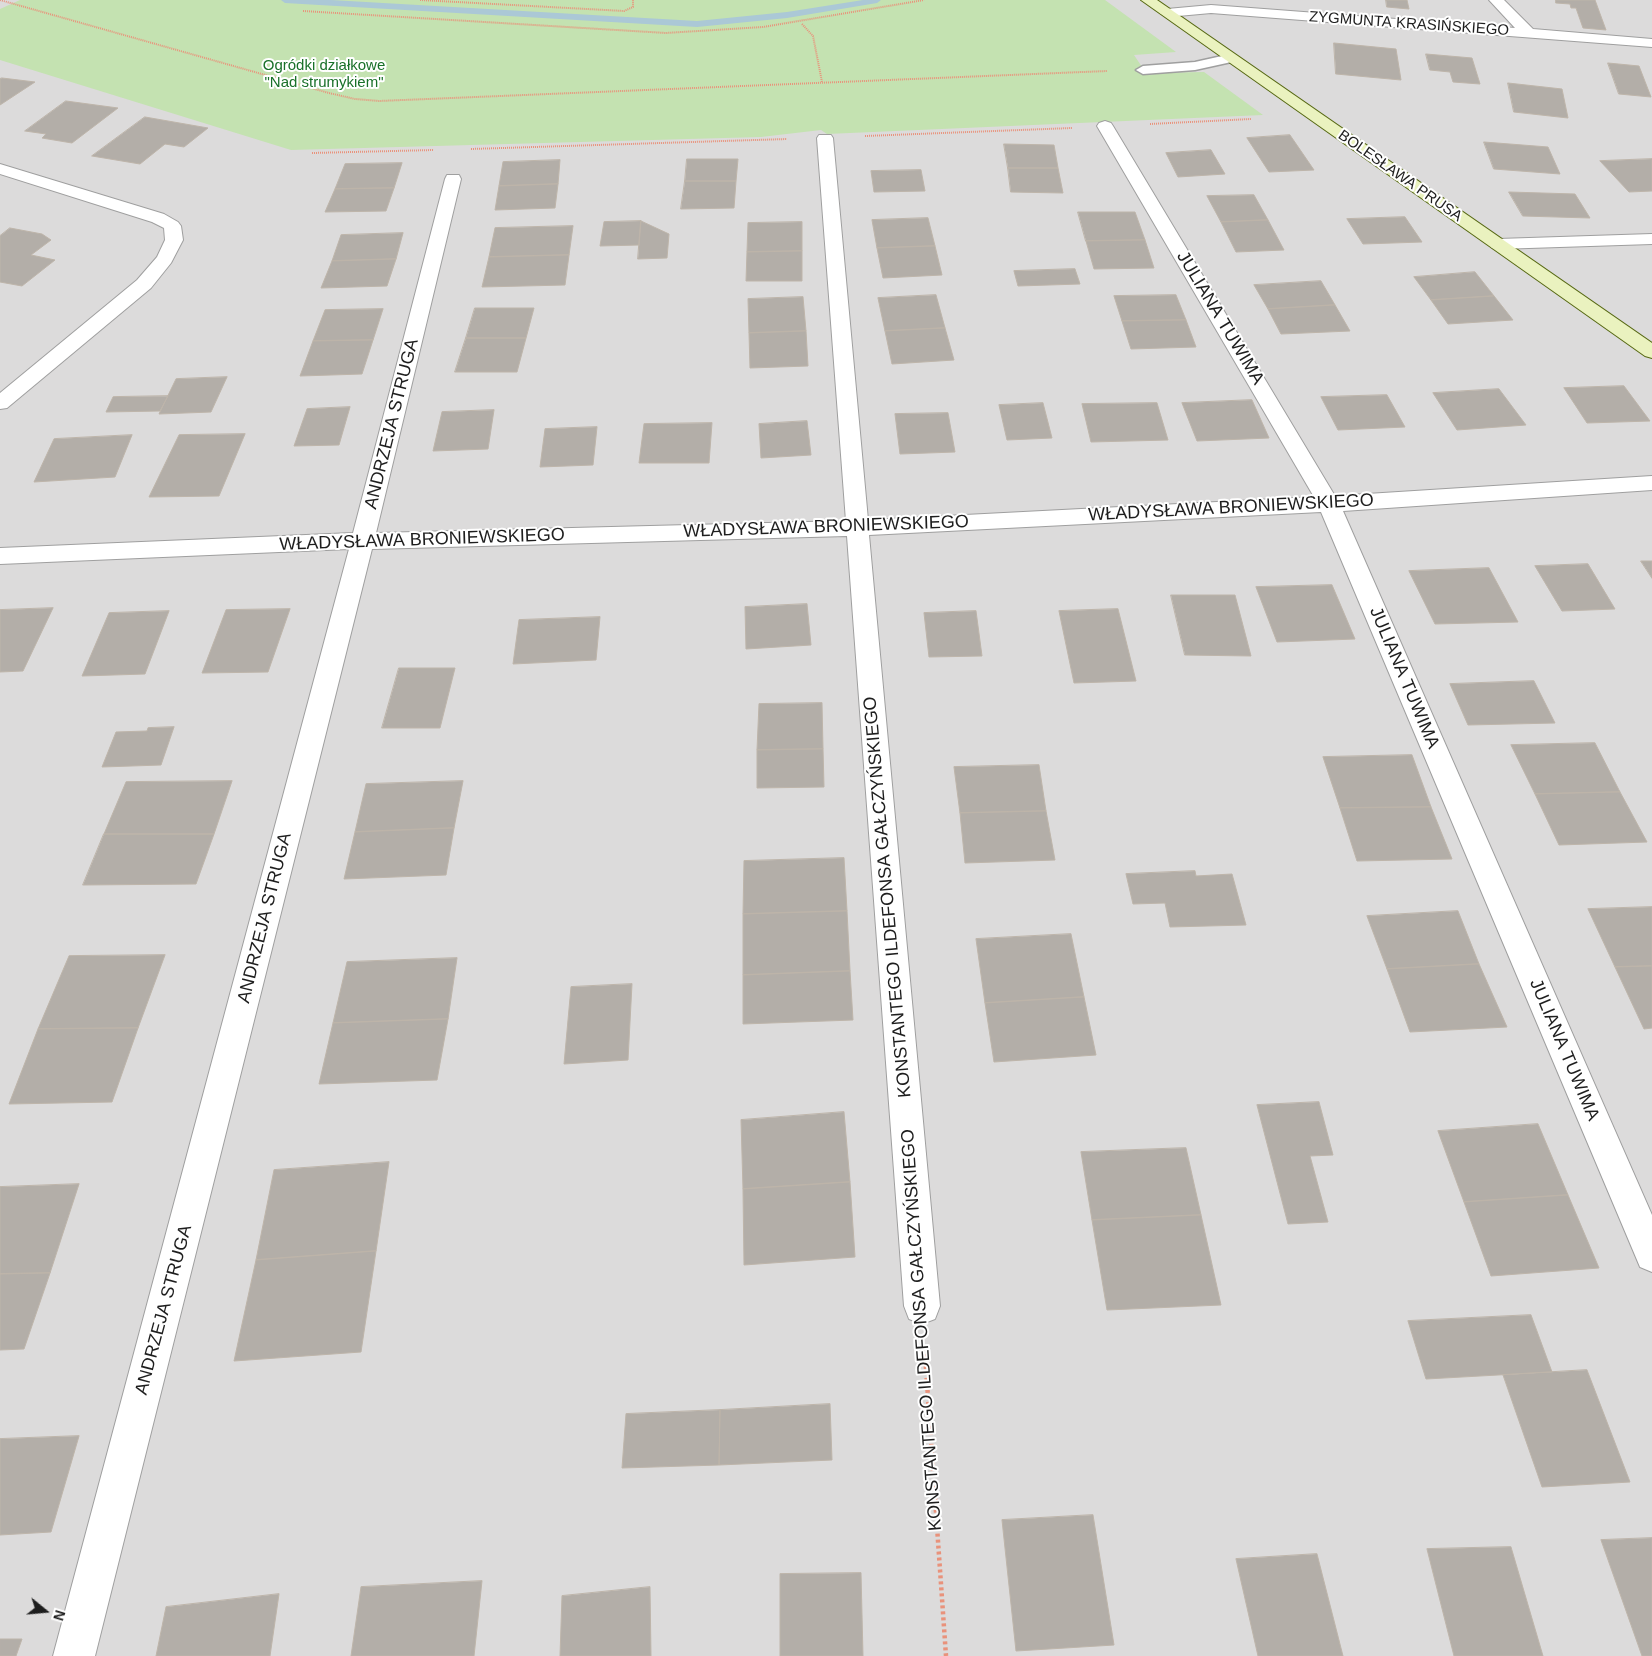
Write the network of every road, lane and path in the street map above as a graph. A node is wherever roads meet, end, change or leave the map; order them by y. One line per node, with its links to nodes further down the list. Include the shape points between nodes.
1 (0, 0): 14 (path, via 355,99 379,101)
2 (420, 0): 3 (path, via 624,11 633,8)
3 (633, 0)
4 (924, 0): 9 (path)
5 (1148, 0): 8 (street, BOLESŁAWA PRUSA)
6 (1496, 0): 10 (street)
7 (302, 10): 9 (path, via 666,33 725,32)
8 (1167, 13): 10 (street, ZYGMUNTA KRASIŃSKIEGO, via 1211,8); 12 (street, BOLESŁAWA PRUSA)
9 (802, 23): 14 (path, via 813,36)
10 (1528, 33): 11 (street, ZYGMUNTA KRASIŃSKIEGO)
11 (1652, 43)
12 (1231, 58): 13 (lane, via 1195,66); 20 (street, BOLESŁAWA PRUSA)
13 (1143, 70): 14 (path)
14 (822, 83)
15 (1105, 126): 24 (street, JULIANA TUWIMA)
16 (825, 138): 25 (street, KONSTANTEGO ILDEFONSA GAŁCZYŃSKIEGO)
17 (4, 175): 22 (street, via 158,218 172,226 174,240 165,259 144,284)
18 (452, 179): 26 (street, ANDRZEJA STRUGA)
19 (1652, 239): 20 (street)
20 (1498, 244): 21 (street, BOLESŁAWA PRUSA)
21 (1652, 352)
22 (0, 403)
23 (1652, 483): 24 (street, WŁADYSŁAWA BRONIEWSKIEGO)
24 (1329, 504): 25 (street, WŁADYSŁAWA BRONIEWSKIEGO); 28 (street, JULIANA TUWIMA)
25 (858, 528): 26 (street, WŁADYSŁAWA BRONIEWSKIEGO); 29 (street, KONSTANTEGO ILDEFONSA GAŁCZYŃSKIEGO)
26 (362, 541): 27 (street, WŁADYSŁAWA BRONIEWSKIEGO); 30 (street, ANDRZEJA STRUGA)
27 (0, 556)
28 (1652, 1255)
29 (922, 1306): 31 (path, KONSTANTEGO ILDEFONSA GAŁCZYŃSKIEGO)
30 (74, 1656)
31 (946, 1656)

